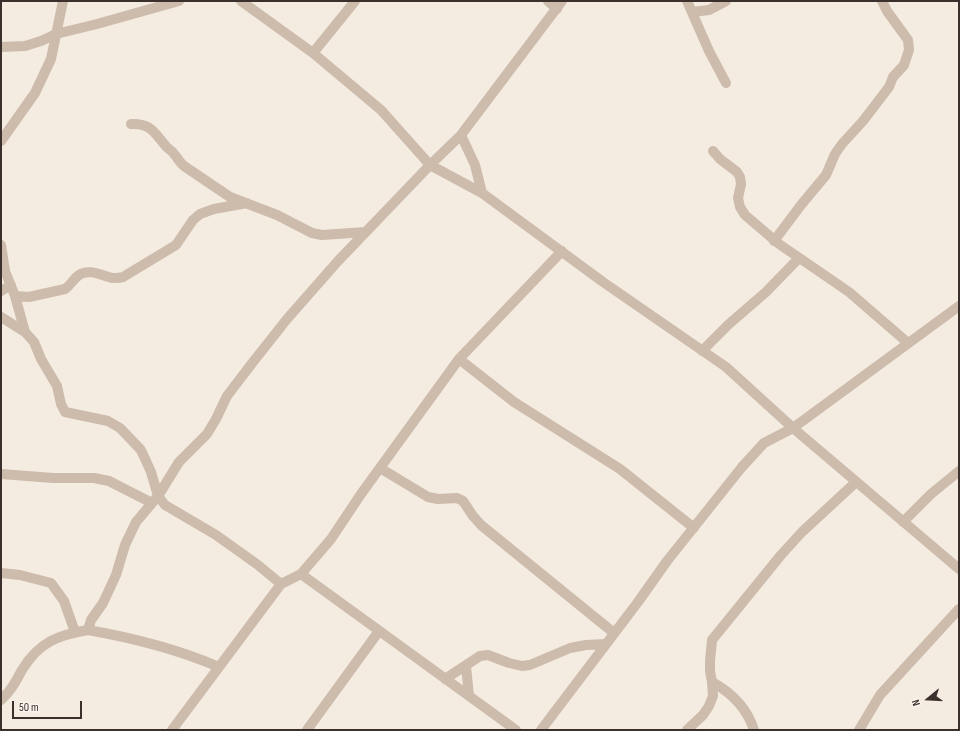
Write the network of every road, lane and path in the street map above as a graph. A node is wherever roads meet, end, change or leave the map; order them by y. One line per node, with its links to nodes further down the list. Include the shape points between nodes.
1 (63, 1): 11 (street)
2 (179, 1): 11 (street)
3 (241, 1): 13 (street)
4 (355, 1): 13 (street)
5 (548, 1): 9 (street)
6 (687, 1): 10 (street)
7 (726, 1): 10 (street, via 709,10)
8 (882, 1): 23 (street, via 908,40 909,50 904,65 863,121 842,144 826,175)
9 (560, 5): 16 (street)
10 (692, 12): 14 (street)
11 (56, 34): 12 (street, via 25,46); 17 (street, via 51,59 35,93)
12 (1, 47)
13 (313, 53): 19 (street, via 381,110)
14 (726, 83)
15 (131, 124): 21 (street, via 141,124 156,133 184,166 230,197)
16 (461, 135): 19 (street); 20 (street, via 475,165)
17 (1, 141)
18 (713, 151): 23 (street, via 740,177 738,198 742,211)
19 (430, 165): 20 (street); 22 (street)
20 (482, 193): 25 (street)
21 (247, 203): 22 (street, via 312,233 322,235); 29 (street, via 200,214 176,245 123,277 86,273 78,276 65,289 29,297)
22 (366, 232): 41 (street, via 253,362 227,396 207,434 179,462)
23 (774, 241): 26 (street)
24 (1, 245): 27 (street)
25 (562, 251): 34 (street); 35 (street)
26 (798, 259): 33 (street, via 849,292); 34 (street)
27 (10, 285): 28 (street); 29 (street)
28 (1, 291)
29 (15, 296): 32 (street)
30 (959, 306): 33 (street)
31 (1, 317): 32 (street)
32 (25, 332): 41 (street, via 34,342 54,381 63,410 108,421 120,428 141,450 151,472)
33 (908, 343): 36 (street)
34 (702, 351): 36 (street, via 726,367)
35 (459, 359): 37 (street); 43 (street, via 514,402 620,469)
36 (793, 428): 40 (street); 43 (street, via 764,443)
37 (380, 468): 46 (street, via 331,539); 52 (street, via 428,498 457,498 463,501 481,525)
38 (959, 471): 42 (street)
39 (1, 474): 41 (street, via 108,480)
40 (856, 482): 42 (street); 57 (street, via 802,532 719,630 712,640)
41 (155, 499): 47 (street, via 216,535); 49 (street, via 136,522 125,545 116,574)
42 (903, 522): 44 (street)
43 (694, 528): 52 (street)
44 (959, 570)
45 (1, 574): 51 (street, via 20,574 51,583 64,601)
46 (301, 574): 47 (street); 50 (street)
47 (281, 584): 55 (street)
48 (959, 610): 66 (street, via 880,695)
49 (88, 630): 51 (street); 55 (street, via 167,648)
50 (378, 631): 56 (street); 61 (street)
51 (75, 632): 59 (street, via 53,639 40,647 23,668 10,692)
52 (614, 633): 53 (street)
53 (606, 644): 54 (street, via 570,648 530,665 509,663 488,655 480,656); 63 (street)
54 (466, 666): 56 (street); 58 (street)
55 (219, 667): 60 (street)
56 (445, 679): 58 (street)
57 (712, 682): 64 (street, via 713,696 709,706); 65 (street, via 725,689 743,707)
58 (469, 696): 62 (street)
59 (1, 700)
60 (172, 730)
61 (308, 730)
62 (516, 730)
63 (541, 730)
64 (687, 730)
65 (754, 730)
66 (859, 730)

